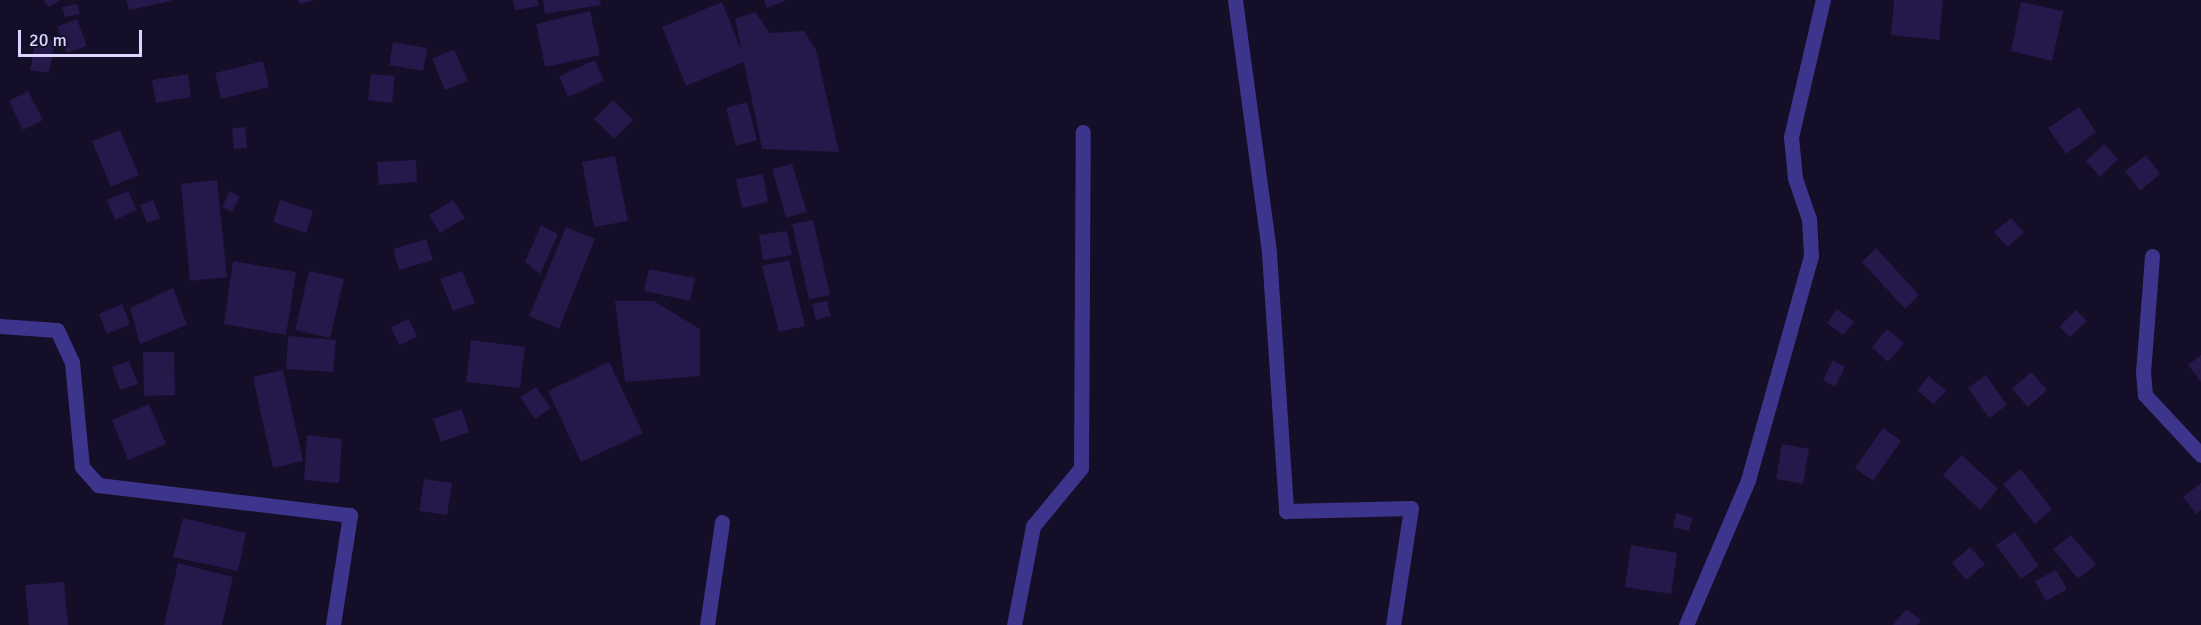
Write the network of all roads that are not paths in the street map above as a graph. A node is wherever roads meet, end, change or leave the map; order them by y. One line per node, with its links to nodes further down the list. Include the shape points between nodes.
1 (1235, 0): 11 (street, via 1269,253 1286,511 1411,508)
2 (1823, 0): 12 (street, via 1791,137 1796,178 1809,219 1811,256 1748,480)
3 (1083, 132): 10 (street, via 1082,468 1033,526)
4 (2152, 256): 6 (street, via 2143,372 2145,395)
5 (0, 326): 8 (street, via 57,330 72,362 82,467 98,485 350,515)
6 (2201, 455)
7 (723, 522): 9 (street)
8 (333, 625)
9 (706, 625)
10 (1014, 625)
11 (1394, 625)
12 (1686, 625)

